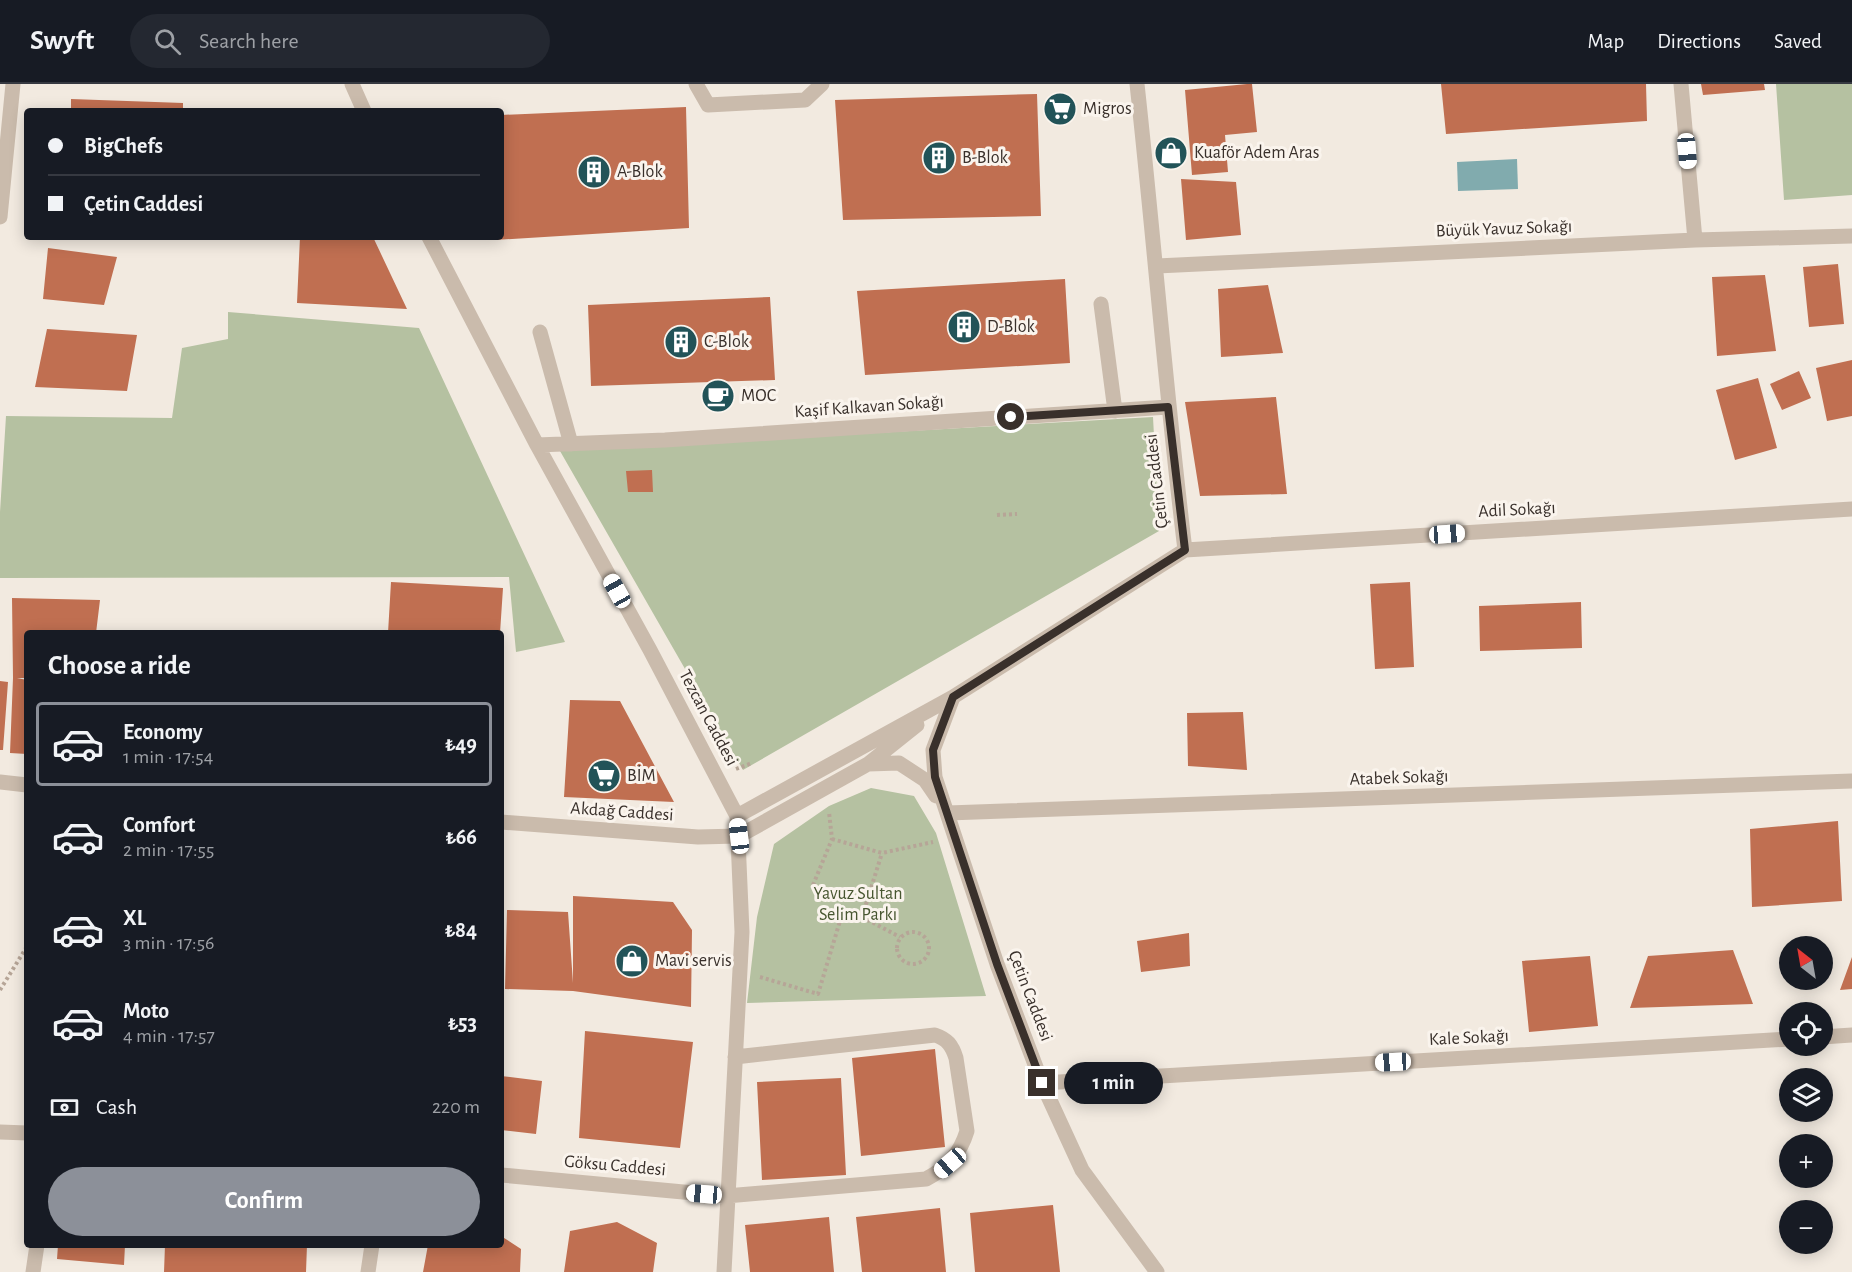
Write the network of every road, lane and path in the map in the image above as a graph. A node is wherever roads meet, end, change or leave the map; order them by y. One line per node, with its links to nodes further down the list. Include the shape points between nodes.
1 (13, 84): 8 (street)
2 (352, 84): 7 (street)
3 (696, 84): 4 (street, via 708,105 805,100)
4 (822, 84)
5 (1137, 84): 12 (street, Çetin Caddesi)
6 (1681, 84): 11 (street)
7 (363, 108)
8 (0, 217)
9 (1852, 236): 11 (street, Büyük Yavuz Sokağı)
10 (431, 240): 18 (street, Tezcan Caddesi)
11 (1695, 240): 12 (street, Büyük Yavuz Sokağı)
12 (1157, 266): 15 (street, Çetin Caddesi)
13 (1101, 304): 16 (street)
14 (540, 332): 17 (street)
15 (1168, 407): 16 (street, Kaşif Kalkavan Sokağı); 22 (street, Çetin Caddesi)
16 (1115, 411): 17 (street, Kaşif Kalkavan Sokağı)
17 (571, 444): 18 (street, Kaşif Kalkavan Sokağı)
18 (537, 445): 30 (street, Tezcan Caddesi)
19 (1852, 509): 22 (street, Adil Sokağı)
20 (1017, 514): 21 (path)
21 (997, 515)
22 (1185, 550): 23 (street, Çetin Caddesi)
23 (953, 697): 24 (street); 29 (street, Çetin Caddesi, via 933,750 935,777); 30 (street)
24 (868, 764): 28 (street, Çetin Caddesi); 29 (street, Çetin Caddesi, via 899,763 925,780)
25 (1852, 781): 29 (street, Atabek Sokağı)
26 (0, 782): 27 (street)
27 (24, 785)
28 (820, 790): 32 (street, Çetin Caddesi); 33 (path, via 829,806)
29 (948, 813): 46 (street, Çetin Caddesi, via 997,964)
30 (737, 816): 32 (street, Tezcan Caddesi)
31 (504, 822): 32 (street, Akdağ Caddesi, via 698,837)
32 (739, 836): 40 (street, Tezcan Caddesi)
33 (832, 839): 35 (path); 36 (path)
34 (938, 841): 35 (path)
35 (882, 853): 37 (path)
36 (813, 885)
37 (862, 917): 38 (path); 40 (path, via 843,911 818,994)
38 (900, 937): 38 (path, via 910,931 921,933 928,942 926,958 917,964 902,960 896,952)
39 (24, 951): 41 (path)
40 (740, 971): 45 (street, Tezcan Caddesi)
41 (0, 990)
42 (1852, 1035): 43 (street)
43 (1833, 1036)
44 (1779, 1040): 46 (street, Kale Sokağı)
45 (735, 1057): 50 (street, Tezcan Caddesi); 50 (street, Göksu Caddesi, via 935,1035 953,1049 967,1131 950,1163 926,1179)
46 (1042, 1083): 56 (street, Çetin Caddesi, via 1082,1170)
47 (0, 1132): 48 (street)
48 (24, 1133)
49 (504, 1175): 50 (street, Göksu Caddesi)
50 (726, 1196): 55 (street, Tezcan Caddesi)
51 (37, 1248): 53 (street)
52 (372, 1248): 54 (street)
53 (33, 1272)
54 (368, 1272)
55 (724, 1272)
56 (1157, 1272)

